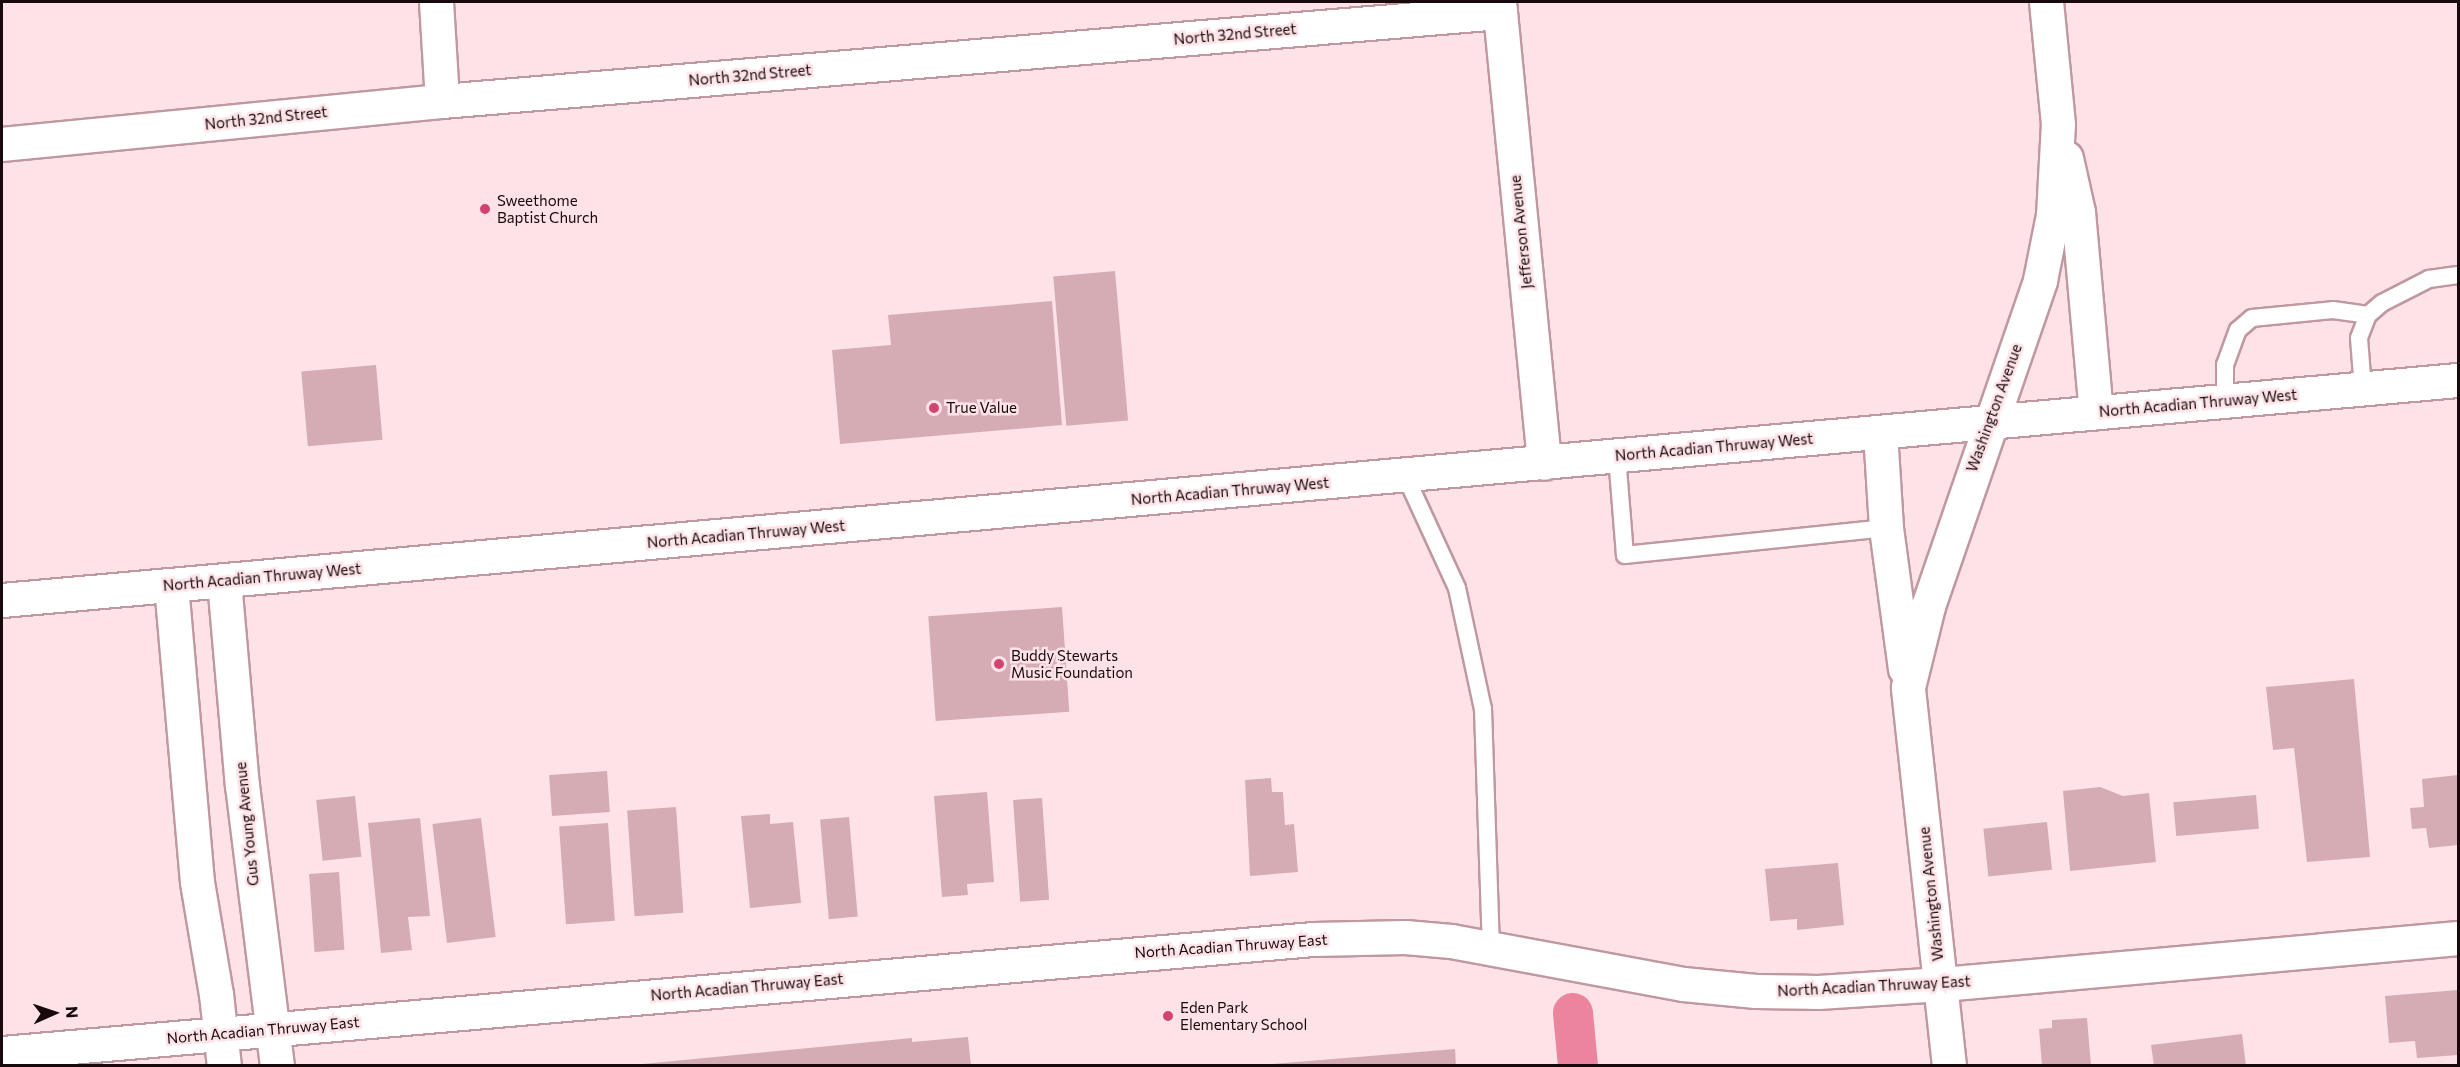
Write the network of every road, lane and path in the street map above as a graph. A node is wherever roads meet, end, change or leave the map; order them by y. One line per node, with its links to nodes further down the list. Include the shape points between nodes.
1 (436, 2): 4 (street)
2 (2046, 2): 5 (street, Washington Avenue)
3 (1499, 7): 4 (street, North 32nd Street); 16 (street, Jefferson Avenue)
4 (442, 101): 6 (street, North 32nd Street)
5 (2058, 124): 12 (street, Washington Avenue, via 2078,212); 13 (street, Washington Avenue, via 2053,215 2040,280)
6 (2, 144)
7 (2458, 275): 8 (lane, via 2429,279 2382,303)
8 (2368, 315): 10 (lane, via 2360,338); 11 (lane, via 2333,310 2252,318 2238,330 2225,365)
9 (2458, 380): 10 (street, North Acadian Thruway West)
10 (2363, 389): 11 (street, North Acadian Thruway West)
11 (2224, 400): 12 (street, North Acadian Thruway West)
12 (2096, 412): 13 (street, North Acadian Thruway West)
13 (1989, 423): 14 (street, North Acadian Thruway West); 22 (street, Washington Avenue, via 1928,606)
14 (1880, 432): 15 (street, North Acadian Thruway West); 18 (street, Washington Avenue)
15 (1617, 456): 16 (street, North Acadian Thruway West); 18 (lane, via 1624,555)
16 (1544, 463): 17 (street, North Acadian Thruway West)
17 (1405, 475): 19 (street, North Acadian Thruway West); 24 (lane, via 1457,588 1483,709)
18 (1886, 528): 22 (street, Washington Avenue)
19 (224, 581): 20 (street, North Acadian Thruway West); 26 (street, Gus Young Avenue, via 242,785)
20 (171, 585): 21 (street, North Acadian Thruway West); 27 (street, via 197,882)
21 (2, 600)
22 (1908, 687): 25 (street, Washington Avenue)
23 (2458, 938): 25 (street, North Acadian Thruway East)
24 (1491, 948): 25 (street, North Acadian Thruway East, via 1683,984 1756,991 1818,992); 26 (street, North Acadian Thruway East, via 1405,937 1285,940)
25 (1942, 984): 31 (street, Washington Avenue)
26 (273, 1028): 27 (street, North Acadian Thruway East); 30 (street, Gus Young Avenue)
27 (221, 1033): 28 (street, North Acadian Thruway East); 29 (street)
28 (2, 1053)
29 (224, 1065)
30 (277, 1065)
31 (1949, 1065)

